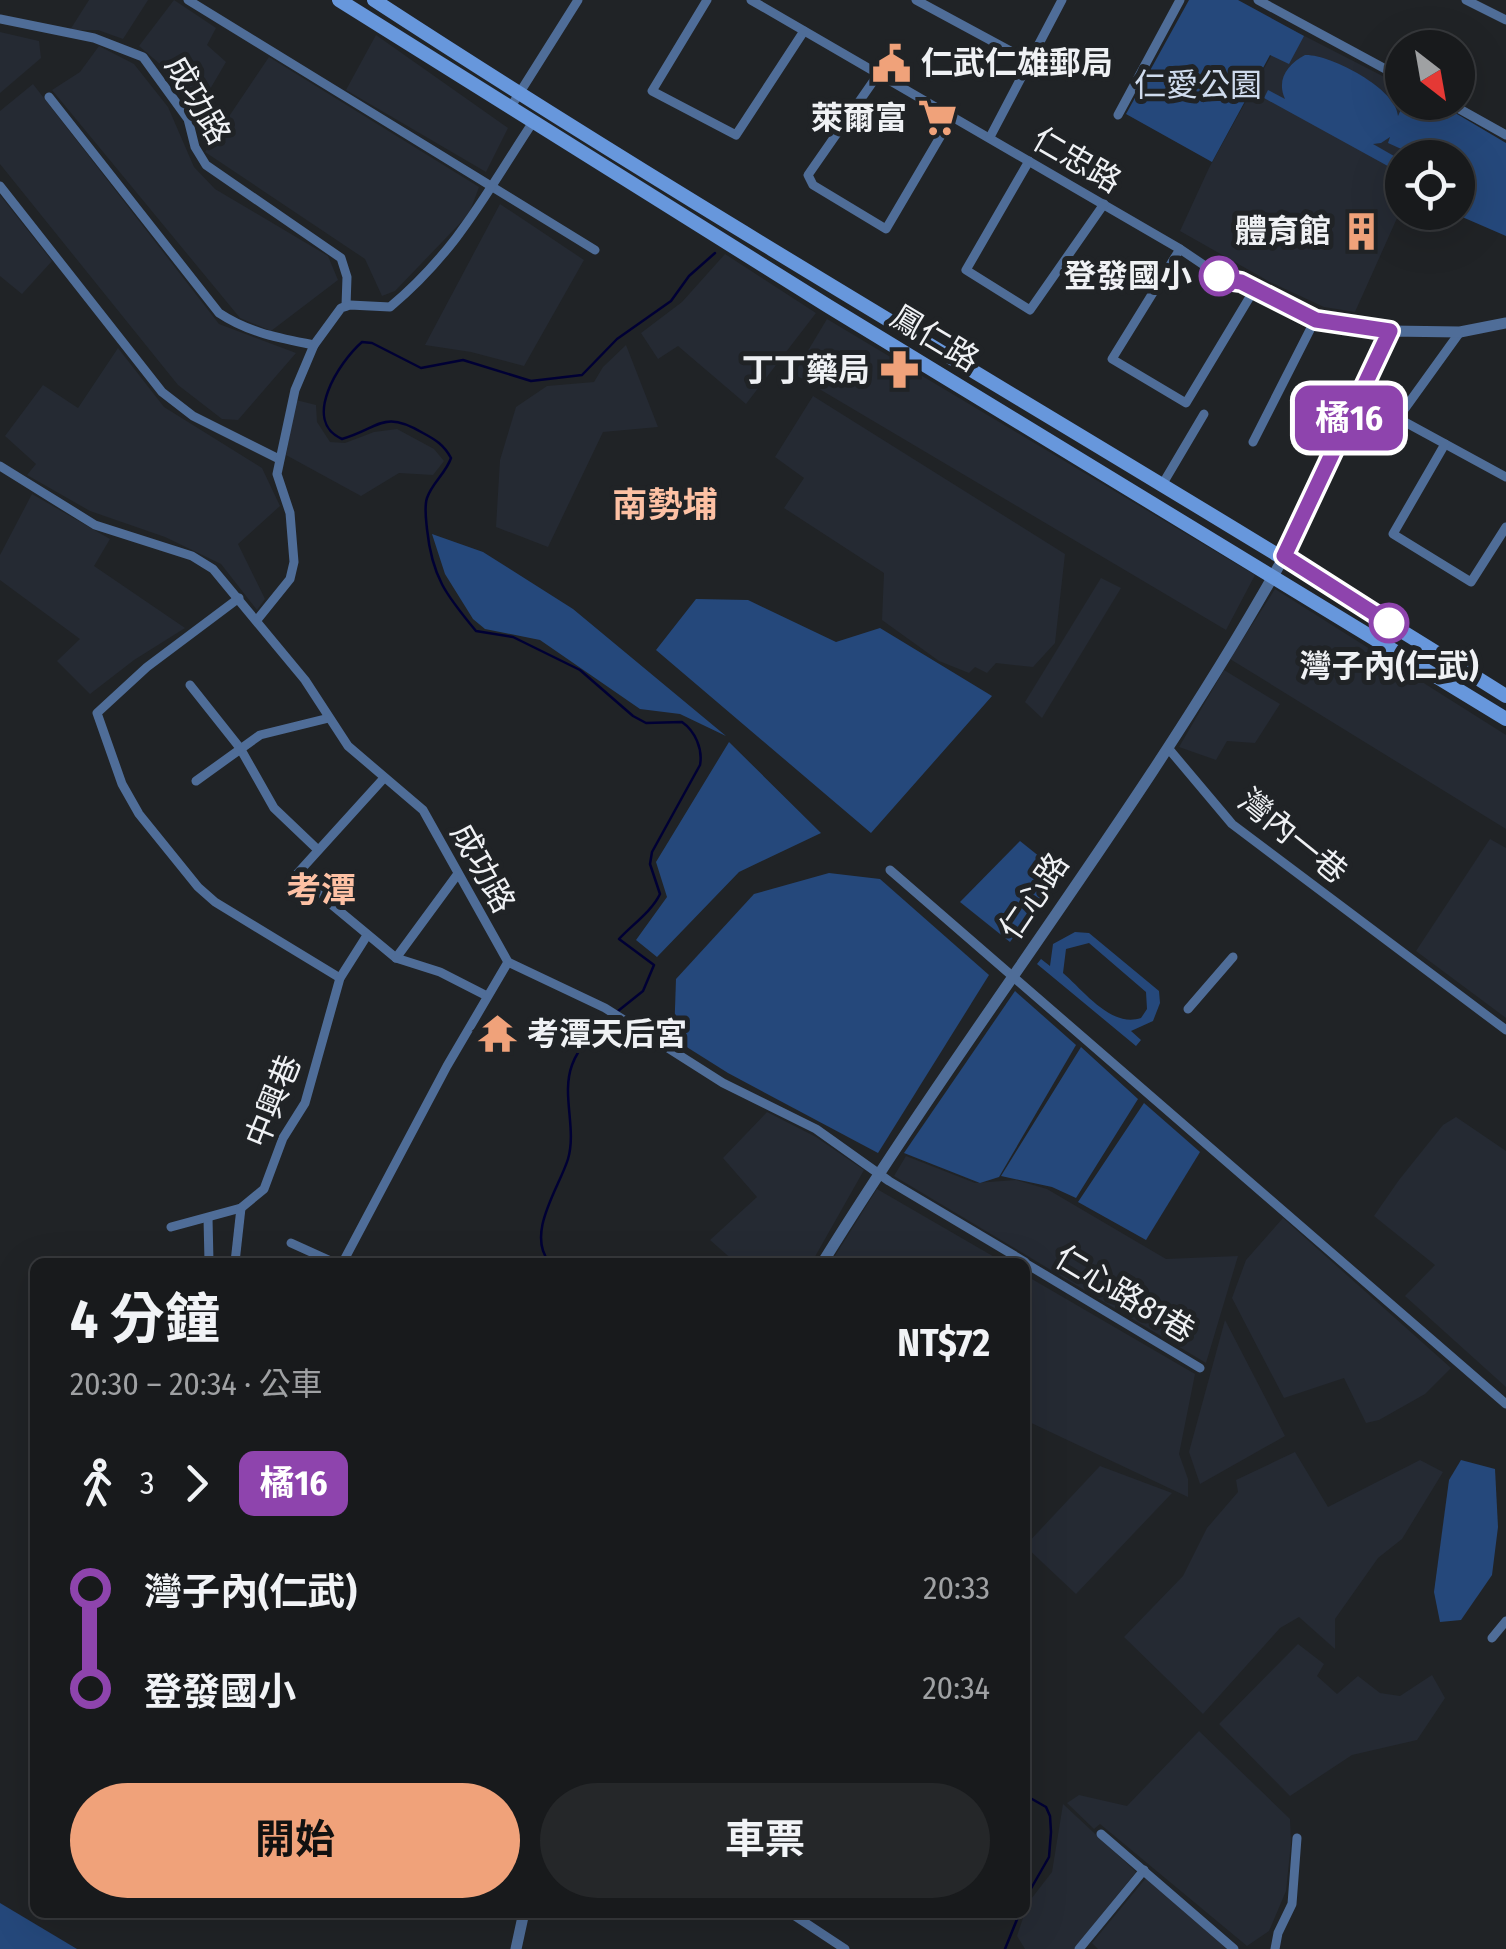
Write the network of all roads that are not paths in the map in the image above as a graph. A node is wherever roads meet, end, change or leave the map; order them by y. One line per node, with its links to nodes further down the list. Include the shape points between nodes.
1 (188, 0): 29 (street)
2 (339, 0): 21 (main road, 鳳仁路)
3 (374, 0): 19 (main road, 鳳仁路)
4 (578, 0): 19 (street)
5 (707, 0): 15 (street, via 652,91 736,136)
6 (751, 0): 15 (street, 仁忠路)
7 (916, 0): 12 (street)
8 (1062, 0): 16 (street)
9 (1180, 0): 23 (street)
10 (1258, 0): 17 (street)
11 (1466, 0): 14 (street)
12 (930, 4): 16 (street)
13 (0, 19): 35 (street, 成功路, via 94,38 143,56 188,119 206,165 342,258)
14 (1506, 20)
15 (804, 31): 18 (street, 仁忠路)
16 (1029, 60): 27 (street)
17 (1385, 69)
18 (879, 73): 22 (street, 仁忠路); 22 (street, via 808,175 886,230)
19 (519, 95): 21 (street); 49 (main road, 鳳仁路)
20 (49, 97): 40 (street, via 219,314 267,336)
21 (510, 108): 25 (main road, 鳳仁路)
22 (952, 116): 27 (street, 仁忠路)
23 (1118, 116)
24 (1475, 117): 26 (street)
25 (533, 122): 29 (street); 52 (main road, 鳳仁路)
26 (1506, 134)
27 (990, 137): 28 (street, 仁忠路)
28 (1029, 162): 31 (street, 仁忠路); 31 (street, via 966,270 1030,310)
29 (491, 185): 33 (street); 35 (street, via 445,256 398,300 390,306)
30 (0, 186): 46 (street, via 162,392 193,416)
31 (1104, 204): 32 (street, 仁忠路)
32 (1180, 248): 34 (street, 仁忠路, via 1226,280); 34 (street, via 1112,359 1156,386 1186,403)
33 (594, 250)
34 (1254, 290): 36 (street, 仁忠路)
35 (346, 306): 40 (street)
36 (1316, 320): 38 (street, 仁忠路); 44 (street)
37 (1506, 323): 39 (street)
38 (1390, 331): 39 (street); 41 (street, 仁心路)
39 (1460, 332): 43 (street)
40 (314, 345): 46 (street)
41 (1359, 397): 43 (street); 51 (street, 仁心路)
42 (1204, 414): 49 (street)
43 (1398, 418): 45 (street)
44 (1254, 442)
45 (1445, 444): 48 (street); 50 (street, via 1393,534 1471,582)
46 (279, 458): 54 (street, via 294,562 290,578)
47 (0, 466): 53 (street, 成功路, via 95,525 192,556)
48 (1506, 477)
49 (1162, 485): 51 (main road, 鳳仁路)
50 (1506, 527)
51 (1284, 556): 52 (street, 仁心路); 56 (main road, 鳳仁路)
52 (1274, 575): 58 (main road, 鳳仁路); 60 (street, 仁心路)
53 (239, 598): 54 (street, 成功路); 71 (street, via 146,666 97,713 139,814 198,887)
54 (256, 620): 57 (street, 成功路)
55 (190, 684): 59 (street)
56 (1506, 696)
57 (329, 718): 59 (street, via 260,735); 61 (street, 成功路)
58 (1506, 719)
59 (240, 748): 62 (street); 63 (street, via 274,808)
60 (1168, 748): 70 (street, 仁心路); 74 (street, 灣內一巷, via 1232,824)
61 (384, 778): 63 (street); 65 (street, 成功路, via 423,810)
62 (196, 781)
63 (317, 849): 66 (street, via 296,875)
64 (890, 870): 70 (street)
65 (457, 875): 68 (street); 69 (street, 成功路)
66 (366, 937): 68 (street); 71 (street, 中興巷)
67 (1233, 957): 73 (street)
68 (396, 958): 72 (street)
69 (508, 962): 72 (street, 成功路); 75 (street, 成功路, via 605,1008)
70 (1012, 976): 75 (street, 仁心路); 88 (street)
71 (340, 978): 76 (street, 中興巷, via 305,1103 264,1189)
72 (486, 996): 83 (street, 成功路)
73 (1188, 1009)
74 (1506, 1030)
75 (879, 1172): 84 (street, 仁心路); 85 (street, 仁心路81巷)
76 (241, 1208): 77 (street); 81 (street)
77 (208, 1218): 78 (street); 80 (street)
78 (171, 1227)
79 (291, 1243): 82 (street)
80 (209, 1258)
81 (235, 1258)
82 (324, 1258)
83 (345, 1258)
84 (825, 1258)
85 (1017, 1258)
86 (1030, 1266): 87 (street, 仁心路81巷)
87 (1200, 1368)
88 (1506, 1404)
89 (1506, 1621): 90 (street)
90 (1492, 1638)
91 (1101, 1834): 93 (street)
92 (1297, 1838): 100 (street, via 1292,1904)
93 (1144, 1870): 98 (street); 99 (street)
94 (523, 1918): 96 (street)
95 (798, 1918): 97 (street)
96 (516, 1949)
97 (844, 1949)
98 (1079, 1949)
99 (1234, 1949)
100 (1276, 1949)

